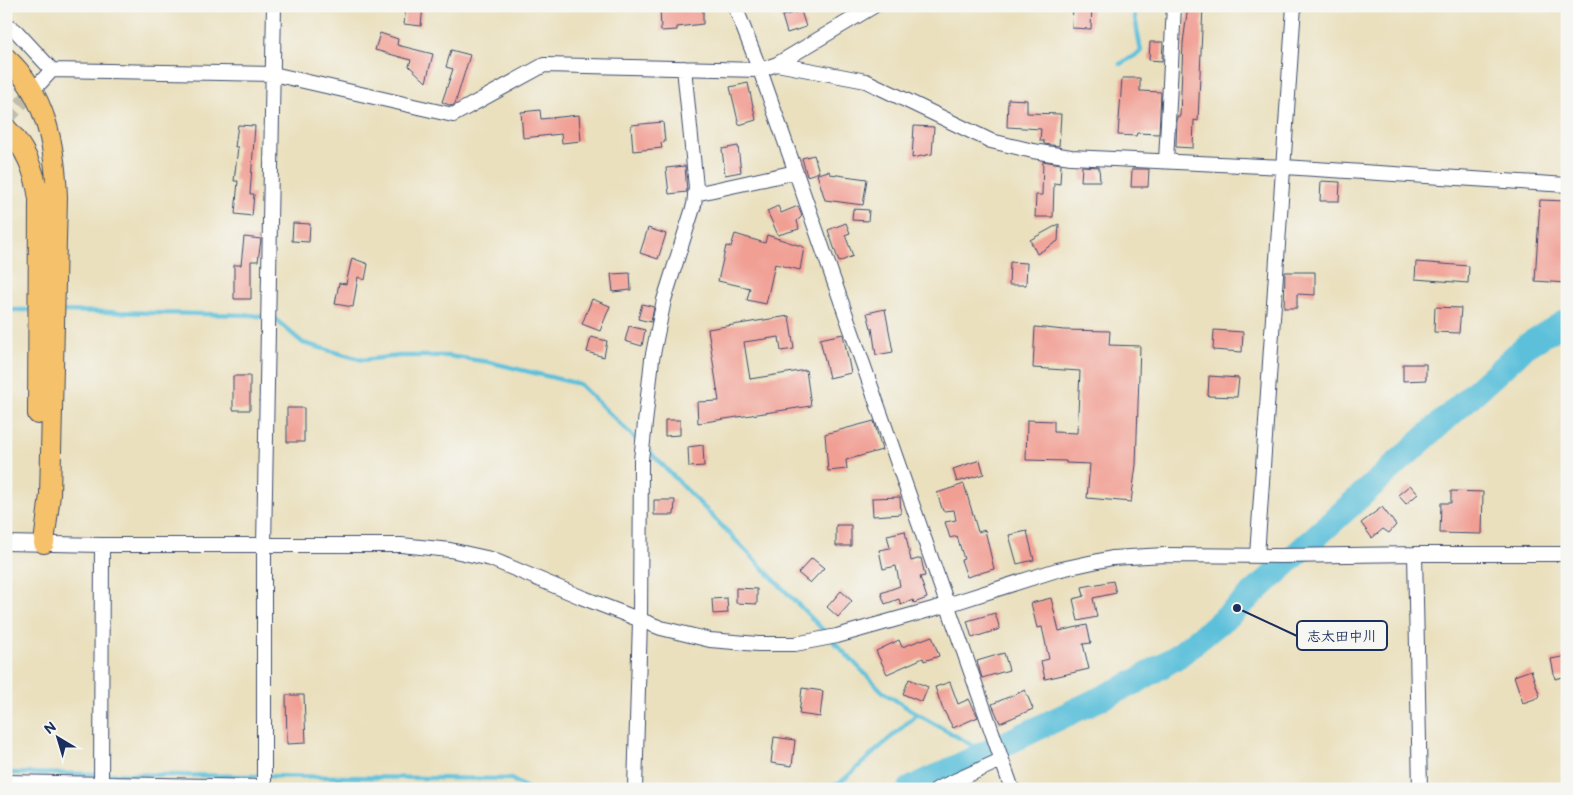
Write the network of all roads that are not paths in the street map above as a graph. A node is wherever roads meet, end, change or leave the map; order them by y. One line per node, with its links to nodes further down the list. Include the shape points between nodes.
1 (274, 6): 12 (street)
2 (735, 6): 11 (street)
3 (874, 6): 8 (street)
4 (1174, 6): 15 (street)
5 (1294, 6): 16 (street)
6 (6, 24): 10 (street)
7 (6, 58): 21 (highway, via 37,98 49,131 56,172 50,495)
8 (777, 64): 11 (street); 15 (street, via 866,82 991,141 1071,157)
9 (684, 68): 11 (street); 12 (street, via 544,65 453,115); 19 (street)
10 (52, 70): 12 (street); 13 (street)
11 (760, 70): 17 (street)
12 (273, 74): 23 (street)
13 (40, 83)
14 (6, 128): 21 (highway, via 30,160 39,198 38,495)
15 (1166, 161): 16 (street)
16 (1284, 167): 18 (street); 26 (street)
17 (796, 172): 19 (street); 27 (street)
18 (1567, 186)
19 (695, 194): 28 (street, via 664,300 652,359 641,460)
20 (6, 543): 21 (street)
21 (44, 543): 22 (street)
22 (102, 545): 23 (street); 31 (street)
23 (264, 546): 28 (street, via 401,545 450,550 491,559); 32 (street)
24 (1415, 554): 25 (street); 26 (street); 36 (street)
25 (1567, 554)
26 (1257, 556): 27 (street, via 1112,558 1057,570)
27 (947, 605): 28 (street, via 837,636 795,644 710,640); 29 (street)
28 (640, 621): 33 (street)
29 (1001, 757): 34 (street); 35 (street)
30 (6, 782): 31 (street)
31 (101, 786): 32 (street)
32 (264, 788)
33 (635, 789)
34 (937, 789)
35 (1012, 789)
36 (1420, 789)

